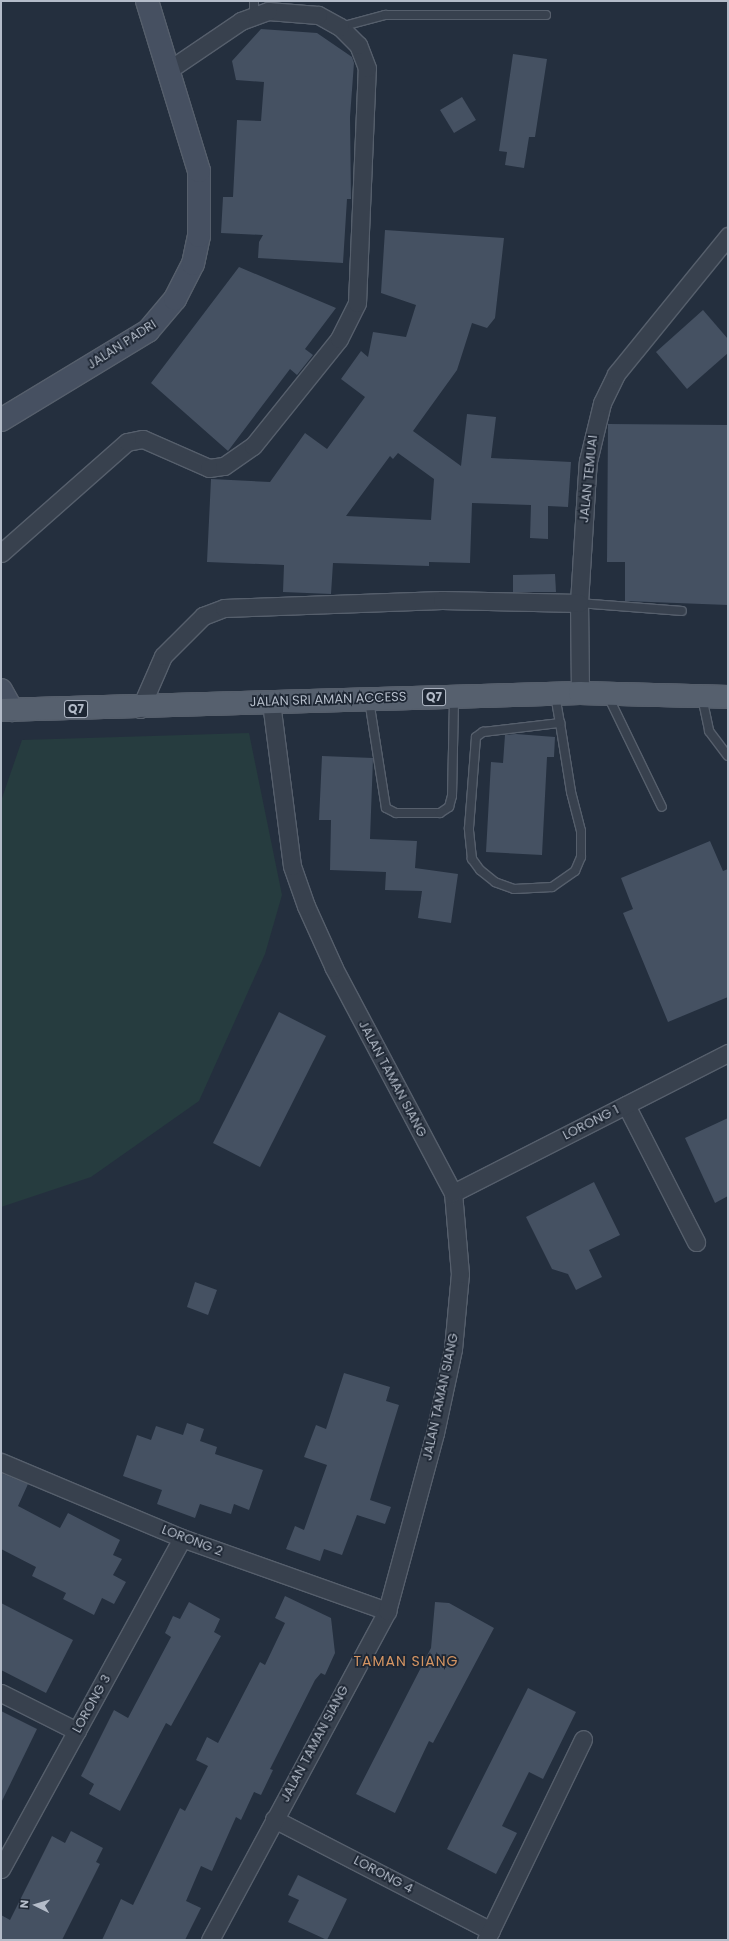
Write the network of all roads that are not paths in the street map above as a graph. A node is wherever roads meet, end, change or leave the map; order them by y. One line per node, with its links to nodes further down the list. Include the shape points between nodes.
1 (147, 1): 5 (street, JALAN PADRI)
2 (254, 7): 4 (street, via 268,11 318,15); 5 (street)
3 (546, 15): 4 (lane, via 385,15)
4 (340, 26): 8 (street, via 358,45 367,68 359,283 350,322 253,446 224,466 209,468 142,439 127,442)
5 (170, 68): 7 (street, JALAN PADRI, via 199,171 199,236 187,280 165,315 148,331)
6 (728, 236): 9 (street, JALAN TEMUAI, via 616,374 602,403 588,461)
7 (1, 420)
8 (1, 553)
9 (579, 603): 10 (lane); 12 (street, JALAN TEMUAI); 20 (street, via 442,600 224,608 203,616 163,656)
10 (682, 610)
11 (1, 690): 21 (street)
12 (580, 693): 13 (main road, JALAN SRI AMAN ACCESS / Q7); 14 (main road, JALAN SRI AMAN ACCESS / Q7)
13 (554, 694): 15 (main road, JALAN SRI AMAN ACCESS / Q7); 22 (lane)
14 (607, 694): 16 (main road, JALAN SRI AMAN ACCESS / Q7); 24 (lane)
15 (454, 697): 18 (main road, JALAN SRI AMAN ACCESS / Q7); 18 (lane, via 452,796 449,807 440,813 396,814 386,808)
16 (702, 697): 17 (main road, JALAN SRI AMAN ACCESS / Q7); 23 (lane, via 709,731)
17 (728, 697)
18 (369, 699): 19 (main road, JALAN SRI AMAN ACCESS / Q7)
19 (271, 701): 20 (main road, JALAN SRI AMAN ACCESS / Q7); 27 (street, JALAN TAMAN SIANG, via 284,820 292,866 306,906 380,1058)
20 (140, 709): 21 (main road, JALAN SRI AMAN ACCESS / Q7)
21 (6, 710)
22 (560, 723): 22 (lane, via 483,732 476,737 469,828 472,859 480,870 495,882 514,889 552,887 575,871 581,857 581,831)
23 (728, 756)
24 (662, 807)
25 (728, 1054): 26 (street, LORONG 1)
26 (626, 1105): 27 (street, LORONG 1); 28 (street)
27 (453, 1193): 31 (street, JALAN TAMAN SIANG, via 460,1274 453,1349 409,1536)
28 (696, 1242)
29 (1, 1462): 30 (street, LORONG 2)
30 (182, 1538): 31 (street, LORONG 2); 33 (street, LORONG 3)
31 (386, 1611): 35 (street, JALAN TAMAN SIANG)
32 (1, 1693): 33 (street)
33 (77, 1731): 36 (street, LORONG 3)
34 (582, 1739): 37 (street, LORONG 4)
35 (274, 1819): 37 (street, LORONG 4); 38 (street, JALAN TAMAN SIANG)
36 (1, 1869)
37 (488, 1936)
38 (210, 1940)

